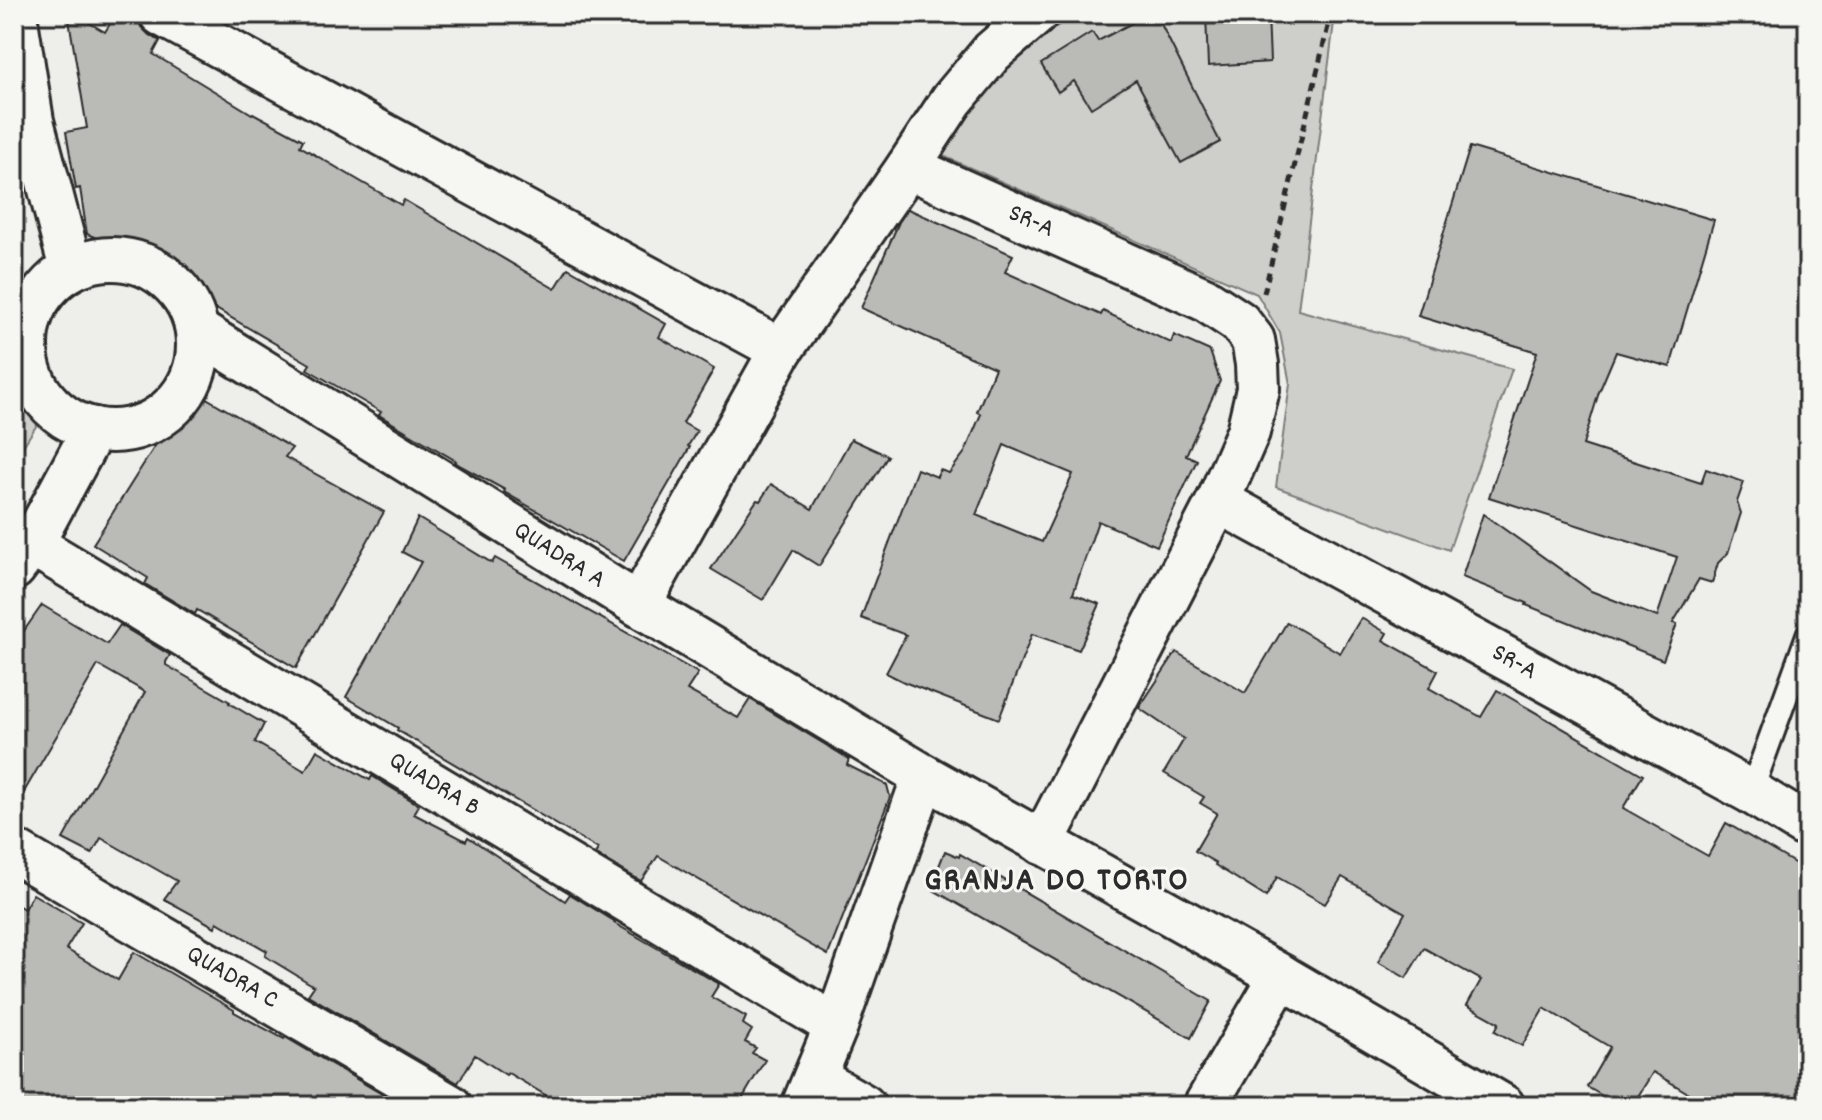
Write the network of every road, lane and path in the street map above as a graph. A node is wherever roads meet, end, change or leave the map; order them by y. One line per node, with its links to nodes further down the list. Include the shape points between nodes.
1 (15, 14): 6 (street, via 32,121)
2 (161, 14): 9 (street)
3 (1036, 14): 5 (street, via 992,52)
4 (1331, 14): 8 (path)
5 (908, 167): 8 (street, SR-A, via 1204,299 1239,322); 9 (street)
6 (71, 269): 7 (street, via 97,260 125,259 151,267 173,283 189,305); 10 (street, via 49,285 33,308 26,334 27,361 50,406 70,421)
7 (198, 331): 10 (street, via 198,358 189,385 172,407 149,423 122,431); 13 (street, QUADRA A)
8 (1253, 340): 11 (street, via 1258,389 1254,409)
9 (781, 350): 13 (street)
10 (94, 429): 12 (street)
11 (1218, 501): 16 (street, SR-A); 18 (street)
12 (23, 556): 21 (street, QUADRA B)
13 (639, 605): 15 (street, QUADRA A)
14 (1808, 635): 16 (lane)
15 (924, 776): 18 (street); 21 (street)
16 (1751, 792): 17 (street, SR-A)
17 (1808, 827)
18 (1042, 843): 20 (street)
19 (14, 851): 23 (street, QUADRA C)
20 (1281, 976): 25 (street); 26 (street)
21 (836, 1026): 22 (street)
22 (809, 1092): 24 (street)
23 (450, 1106)
24 (864, 1106)
25 (1205, 1106)
26 (1503, 1106)

